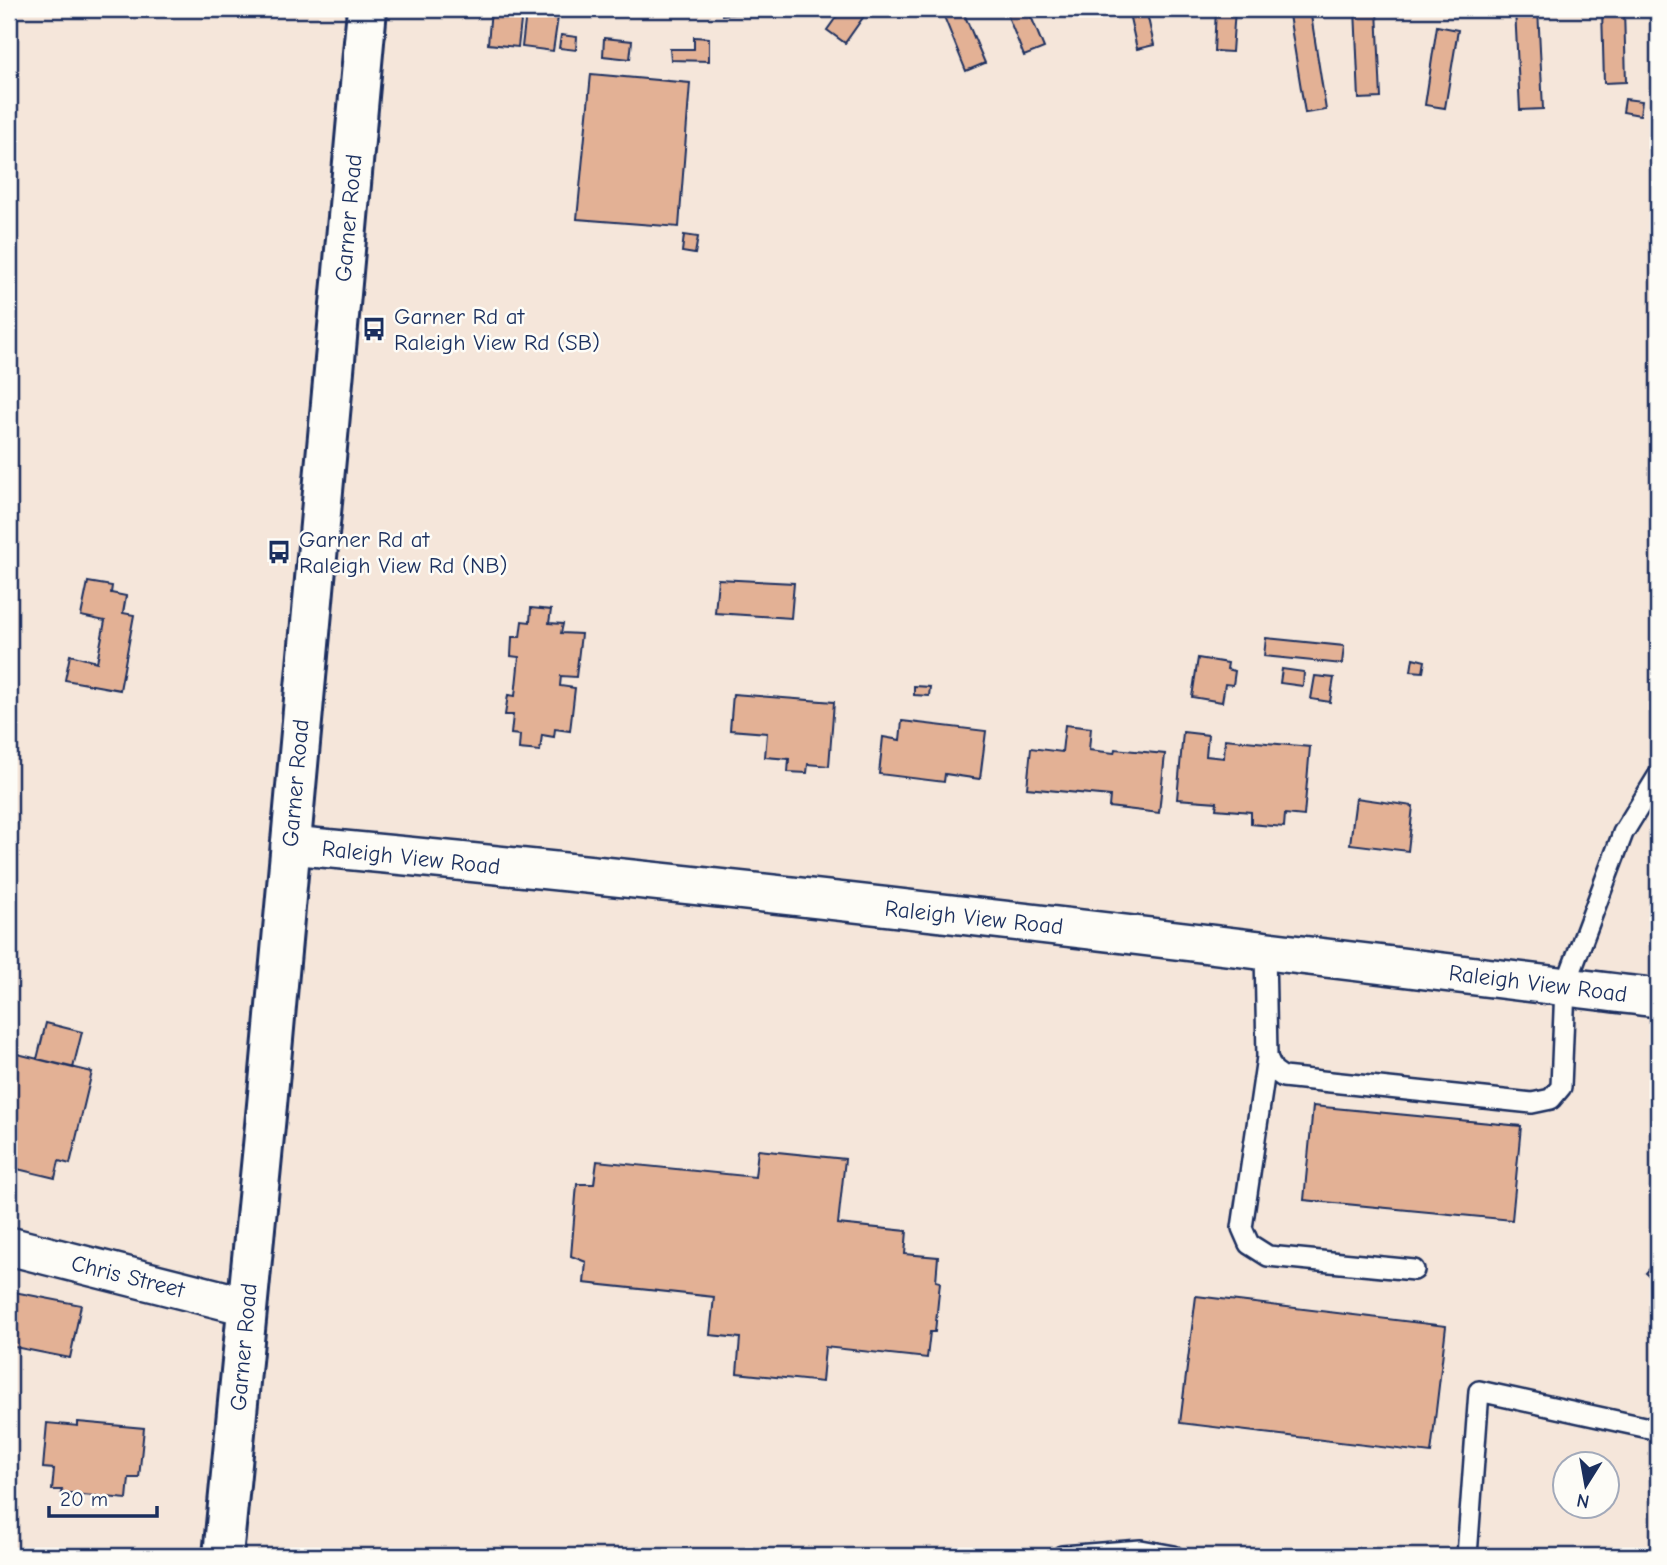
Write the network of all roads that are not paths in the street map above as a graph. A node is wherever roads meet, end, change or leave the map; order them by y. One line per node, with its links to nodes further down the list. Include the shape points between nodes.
1 (367, 9): 3 (main road, Garner Road)
2 (1658, 776): 5 (lane, via 1622,833)
3 (290, 845): 4 (street, Raleigh View Road); 10 (main road, Garner Road)
4 (1265, 951): 5 (street, Raleigh View Road); 7 (lane)
5 (1565, 987): 6 (street, Raleigh View Road); 7 (lane, via 1561,1087 1551,1099 1532,1103 1283,1076)
6 (1658, 998)
7 (1266, 1057): 9 (lane, via 1242,1227 1249,1244 1268,1256)
8 (9, 1246): 10 (street, Chris Street)
9 (1414, 1270)
10 (246, 1306): 12 (main road, Garner Road)
11 (1658, 1430): 15 (lane, via 1479,1391)
12 (223, 1556)
13 (1062, 1556): 14 (lane, via 1141,1550)
14 (1174, 1556)
15 (1467, 1556)

